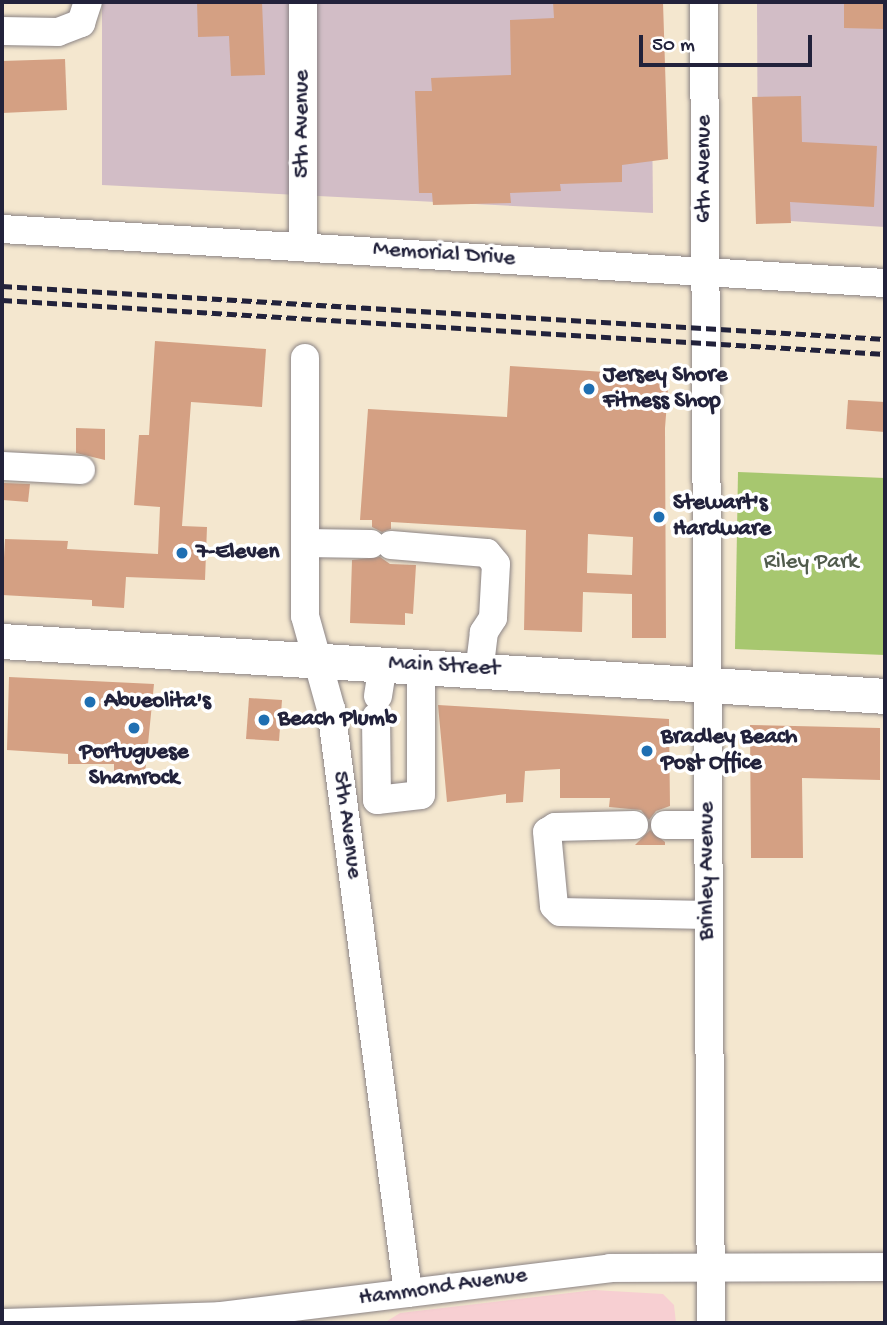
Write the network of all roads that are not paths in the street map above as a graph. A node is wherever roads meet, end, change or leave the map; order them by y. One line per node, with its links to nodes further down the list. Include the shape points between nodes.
1 (88, 2): 4 (street, via 81,23 58,32)
2 (303, 2): 6 (street, 5th Avenue)
3 (704, 2): 7 (street, 6th Avenue)
4 (2, 31)
5 (2, 229): 6 (street, Memorial Drive)
6 (303, 246): 7 (street, Memorial Drive)
7 (706, 272): 8 (street, Memorial Drive); 9 (street, 6th Avenue)
8 (885, 284)
9 (706, 335): 18 (street, Brinley Avenue)
10 (305, 358): 13 (street, 5th Avenue)
11 (2, 466): 12 (street)
12 (81, 470)
13 (305, 542): 15 (street, 5th Avenue, via 305,616); 17 (street, via 487,553 496,564 493,618 484,632)
14 (2, 640): 15 (main road, Main Street)
15 (317, 660): 19 (main road, Main Street); 27 (street, 5th Avenue, via 331,709)
16 (421, 666): 17 (main road, Main Street); 19 (main road, Main Street); 19 (street, via 421,795 377,800)
17 (479, 670): 18 (main road, Main Street)
18 (707, 683): 20 (main road, Main Street); 23 (street, Brinley Avenue)
19 (379, 692)
20 (885, 696)
21 (634, 825): 24 (street, via 555,827 547,832 554,906 560,912)
22 (665, 825): 23 (street)
23 (708, 825): 24 (street, Brinley Avenue)
24 (708, 915): 26 (street, Brinley Avenue)
25 (885, 1267): 26 (street, Hammond Avenue)
26 (710, 1268): 27 (street, Hammond Avenue, via 610,1268); 30 (street, Brinley Avenue)
27 (408, 1293): 28 (street, Hammond Avenue)
28 (308, 1315): 29 (street, Hammond Avenue)
29 (2, 1323)
30 (711, 1323)

